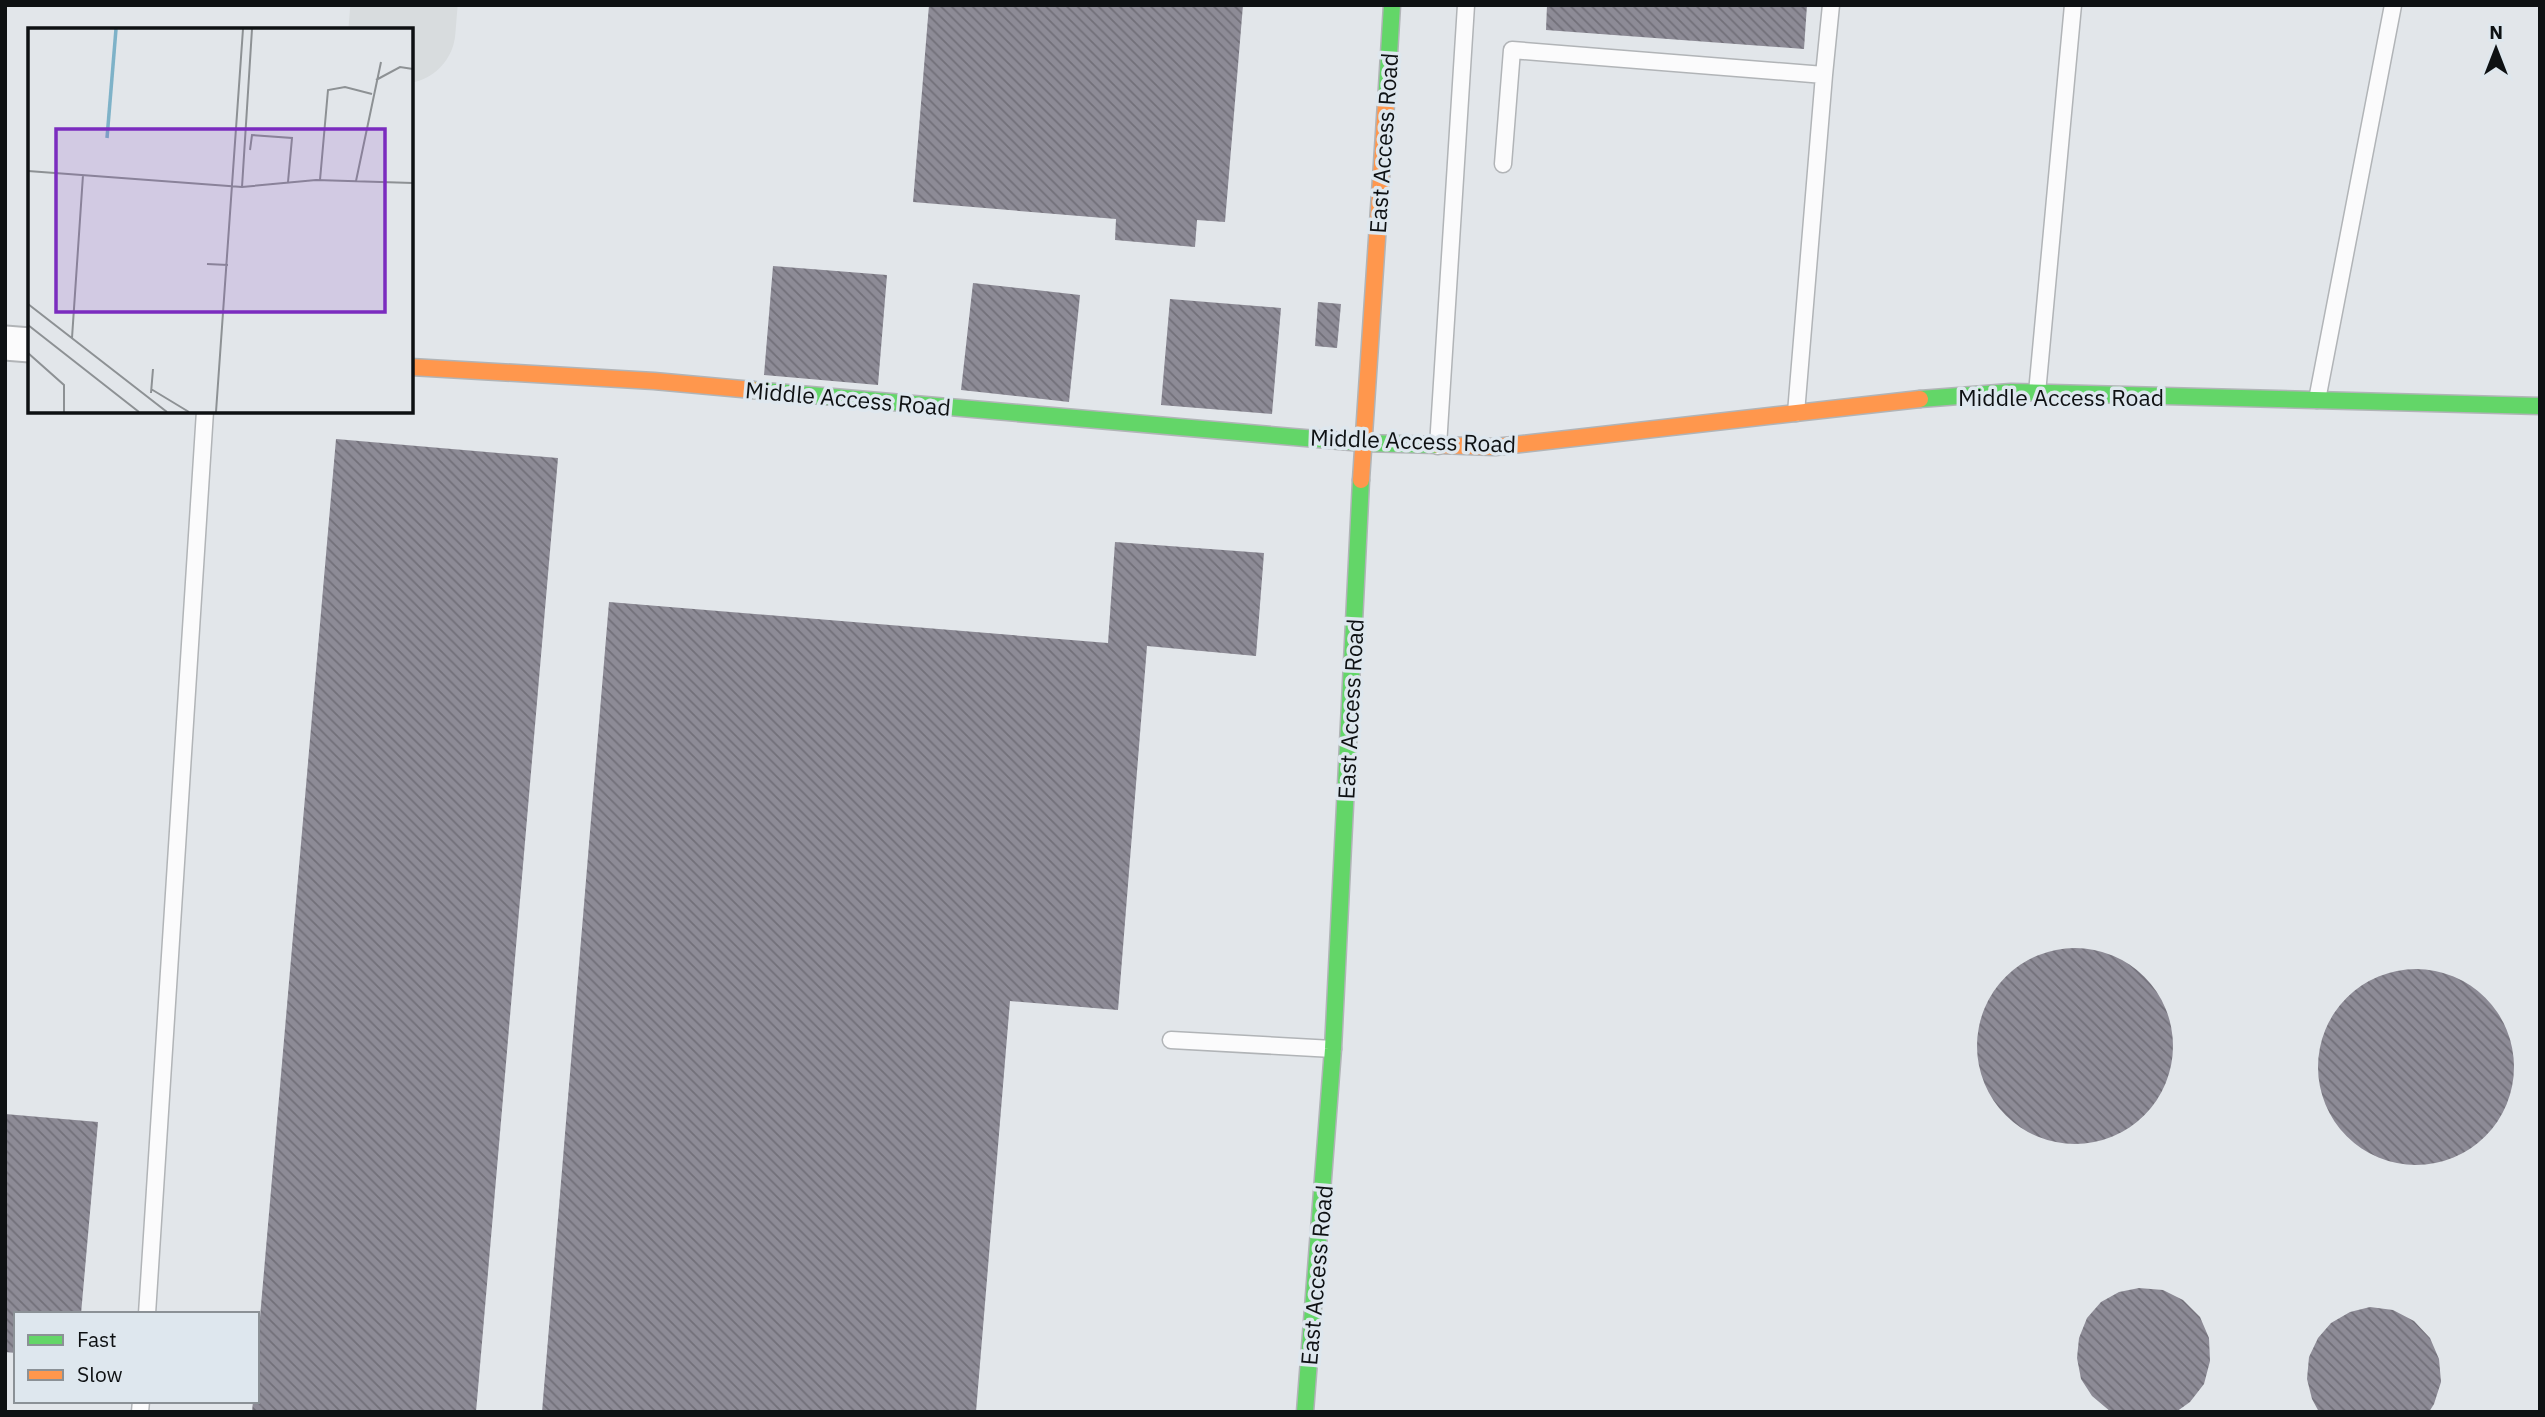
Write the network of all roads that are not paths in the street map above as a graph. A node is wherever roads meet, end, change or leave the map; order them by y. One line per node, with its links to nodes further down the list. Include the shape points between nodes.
1 (1392, 5): 16 (street, East Access Road)
2 (1466, 5): 17 (lane)
3 (1831, 5): 6 (lane)
4 (2073, 5): 11 (lane)
5 (2393, 5): 12 (lane)
6 (1824, 75): 7 (lane, via 1512,50); 15 (lane)
7 (1503, 164)
8 (5, 343): 9 (street)
9 (28, 345)
10 (413, 367): 16 (street, Middle Access Road, via 654,381)
11 (2037, 393): 12 (street, Middle Access Road); 15 (street, Middle Access Road, via 1915,399)
12 (2317, 400): 13 (street, Middle Access Road)
13 (2540, 405)
14 (205, 413): 20 (lane)
15 (1796, 413): 17 (street, Middle Access Road, via 1494,447)
16 (1363, 443): 17 (street, Middle Access Road); 19 (street, East Access Road)
17 (1438, 446)
18 (1171, 1041): 19 (lane)
19 (1333, 1049): 21 (street, East Access Road)
20 (147, 1312)
21 (1305, 1412)

